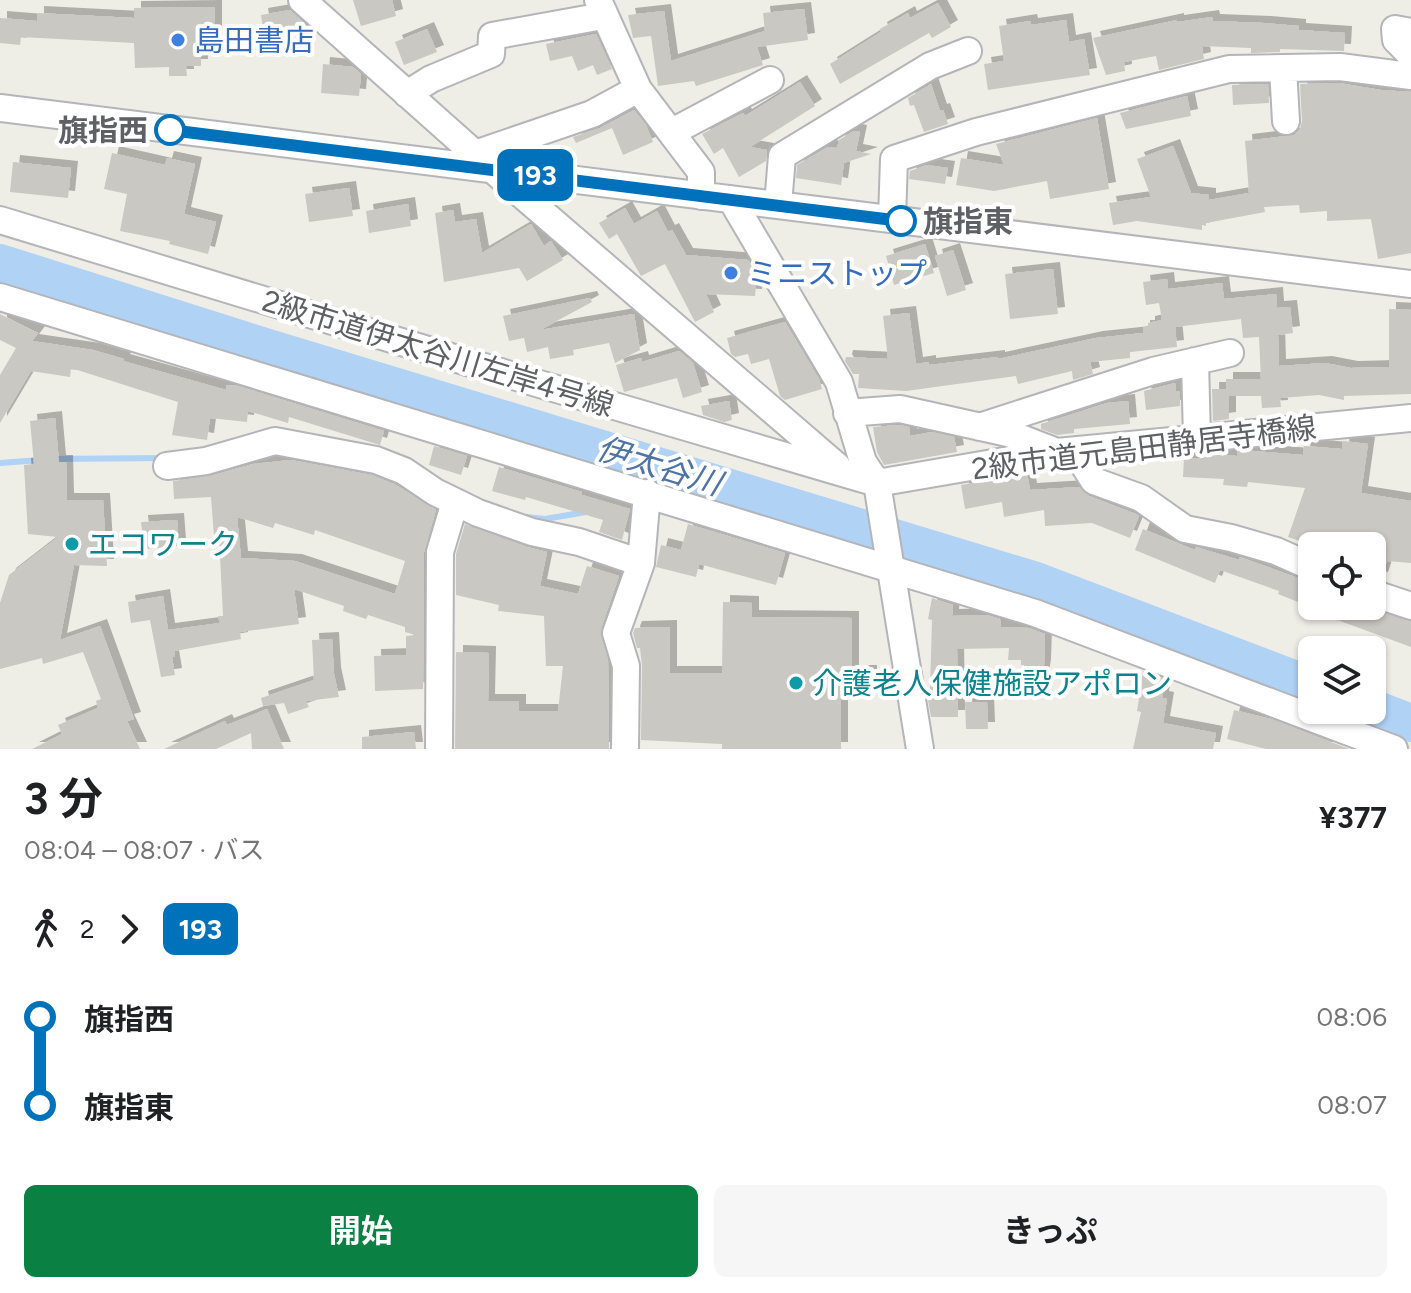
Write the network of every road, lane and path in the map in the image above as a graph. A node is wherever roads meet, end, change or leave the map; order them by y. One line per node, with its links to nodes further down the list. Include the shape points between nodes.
1 (302, 0): 10 (street)
2 (601, 8): 9 (street); 10 (street, via 492,36 491,54)
3 (1411, 32): 5 (street, via 1395,29 1396,40)
4 (968, 51): 17 (street, via 930,66 782,156)
5 (1411, 55)
6 (1283, 68): 7 (street, via 1340,67); 12 (street); 18 (street, via 1229,69 976,132 894,159)
7 (1411, 76)
8 (770, 80): 13 (street)
9 (638, 89): 13 (street); 14 (street)
10 (407, 94): 14 (street)
11 (0, 108): 14 (street)
12 (1286, 121)
13 (672, 132): 15 (street, via 701,172)
14 (484, 162): 15 (street); 30 (street)
15 (701, 196): 16 (street)
16 (731, 199): 17 (street); 24 (street, via 839,382)
17 (778, 205): 18 (street)
18 (892, 219): 20 (street)
19 (0, 220): 30 (street, 2級市道伊太谷川左岸4号線)
20 (1411, 284)
21 (0, 297): 32 (street)
22 (1230, 353): 23 (street)
23 (1195, 361): 26 (street); 27 (street)
24 (847, 413): 26 (street, via 900,409); 31 (street, via 863,462)
25 (1411, 418): 27 (street, 2級市道元島田静居寺橋線)
26 (979, 427): 28 (street)
27 (1197, 439): 28 (street, 2級市道元島田静居寺橋線)
28 (1066, 451): 31 (street, 2級市道元島田静居寺橋線); 34 (street, via 1094,481 1141,498 1185,529)
29 (167, 466): 33 (street, via 275,441 376,460)
30 (846, 473): 31 (street, 2級市道伊太谷川左岸4号線)
31 (878, 487): 36 (street)
32 (647, 493): 35 (street); 36 (street)
33 (455, 502): 35 (street, via 532,532); 39 (street, via 440,552)
34 (1298, 561)
35 (641, 563): 40 (street, via 616,633 626,666)
36 (891, 565): 41 (street); 42 (street, via 1035,613)
37 (1386, 598): 38 (street)
38 (1411, 606)
39 (439, 749)
40 (625, 749)
41 (920, 749)
42 (1394, 749)

